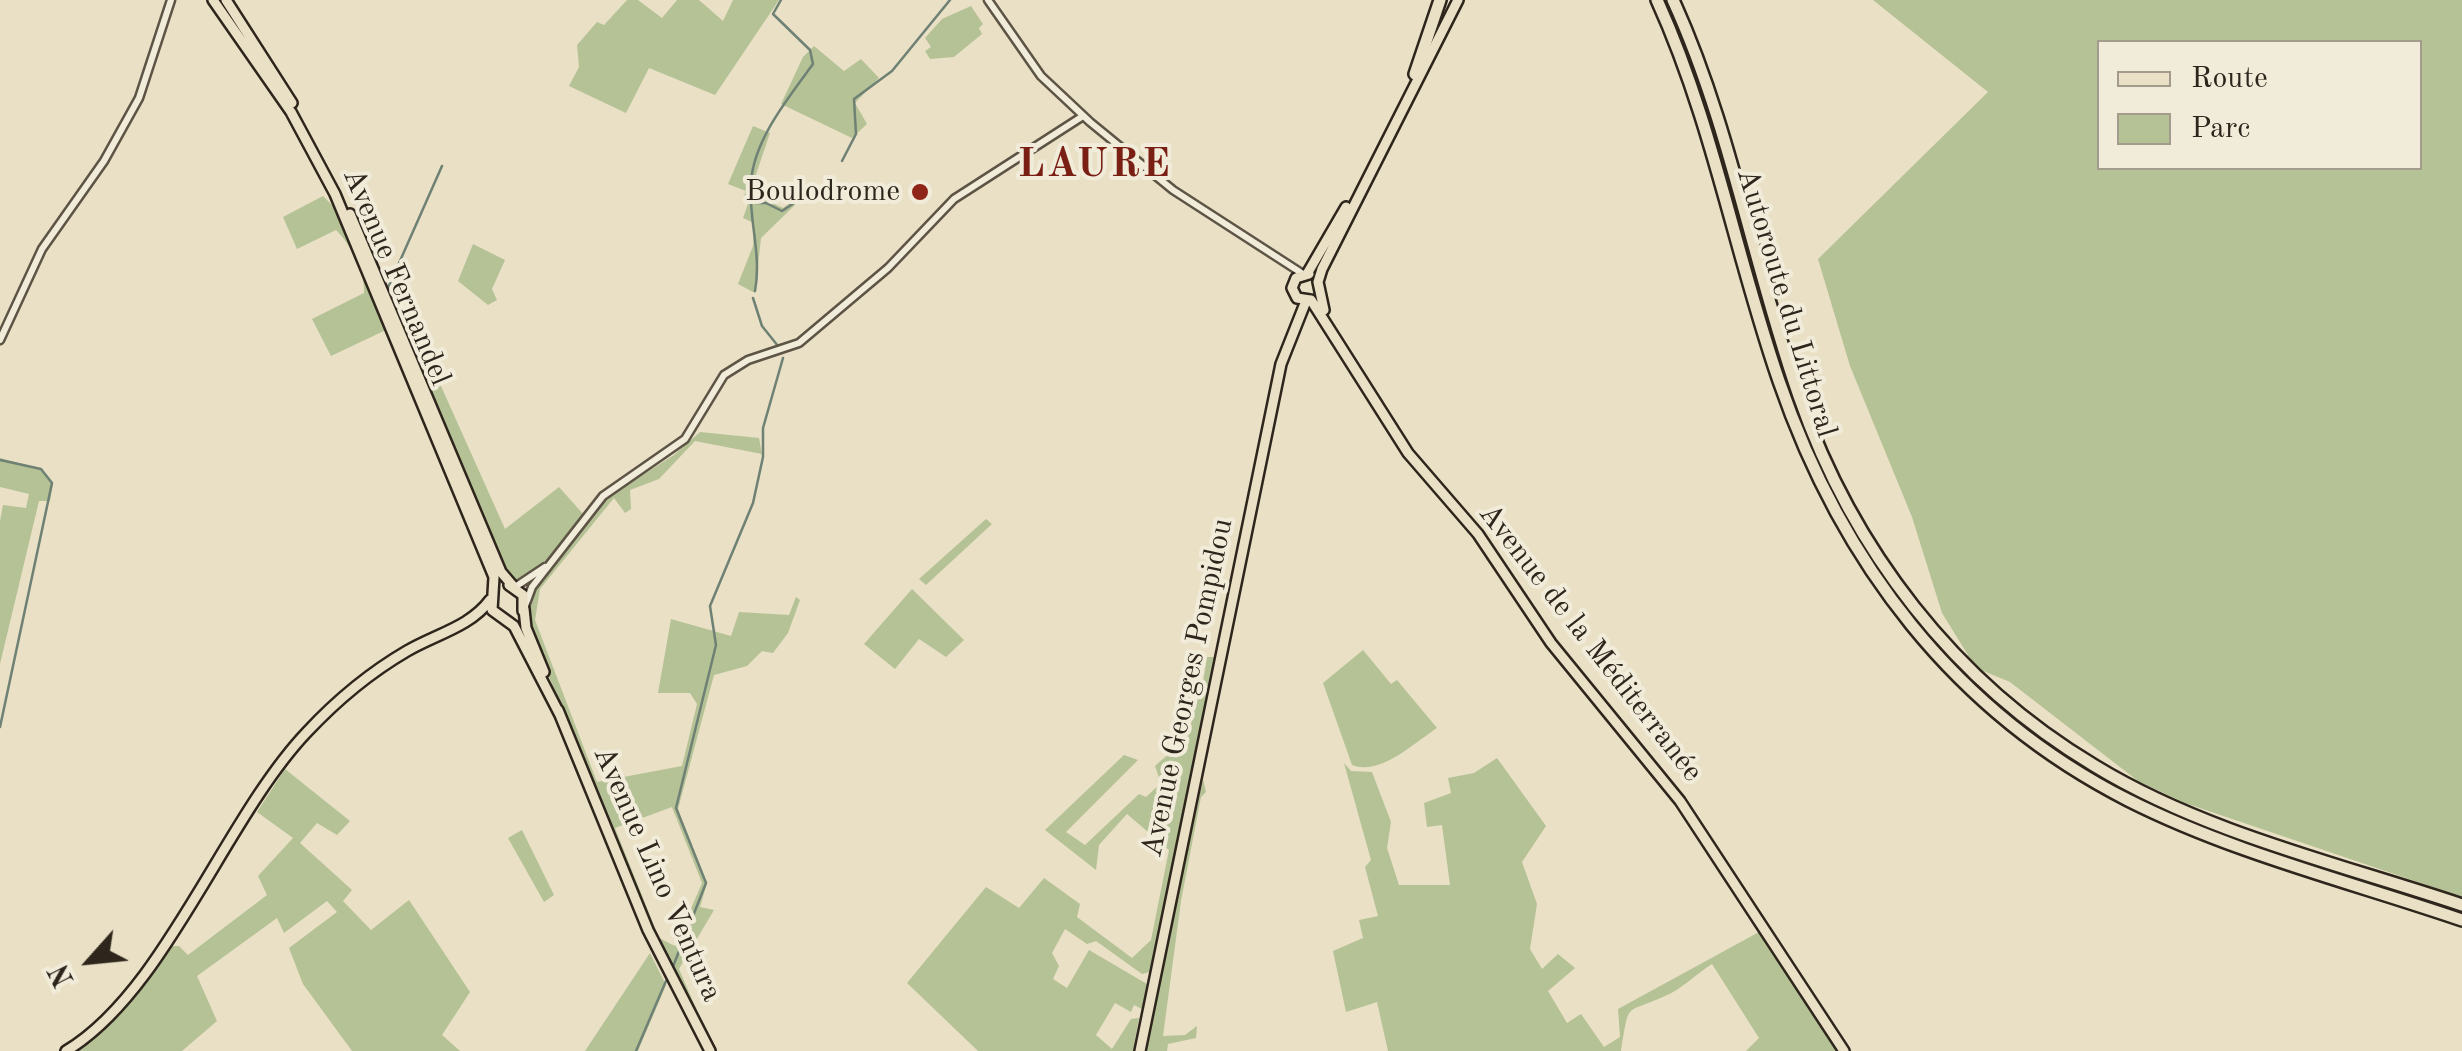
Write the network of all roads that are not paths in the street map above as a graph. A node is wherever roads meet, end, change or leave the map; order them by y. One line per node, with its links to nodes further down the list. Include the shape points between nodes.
1 (219, 0): 11 (main road, Avenue Fernandel, via 291,112); 20 (main road, Avenue Fernandel, via 265,54 306,127 381,284 501,572)
2 (988, 0): 9 (street, via 1041,76)
3 (1440, 0): 8 (highway)
4 (1455, 0): 8 (main road); 15 (main road)
5 (1656, 0): 27 (highway, Autoroute du Littoral, via 1707,128 1778,378 1816,479 1862,560 1926,645 2020,733 2129,800 2248,849)
6 (1676, 0): 26 (highway, Autoroute du Littoral, via 1710,79 1799,397 1834,480 1904,596 1982,682 2094,766 2255,836)
7 (171, 1): 18 (street, via 140,98 46,242)
8 (1414, 74): 13 (main road)
9 (1083, 116): 12 (street, via 1174,190); 19 (street, via 954,200 800,344 724,375 685,439 610,488)
10 (322, 193): 11 (main road)
11 (341, 207): 21 (main road, Avenue Fernandel, via 494,577)
12 (1280, 262): 13 (street); 14 (street)
13 (1305, 274): 14 (main road); 15 (main road)
14 (1293, 283): 16 (main road)
15 (1319, 286): 16 (main road); 17 (main road, Avenue de la Méditerranée)
16 (1305, 300): 17 (main road, Avenue de la Méditerranée); 31 (main road, Avenue Georges Pompidou, via 1280,364)
17 (1328, 322): 28 (main road, Avenue de la Méditerranée, via 1394,434 1680,801)
18 (0, 340)
19 (558, 557): 20 (street); 22 (street)
20 (514, 586): 21 (main road); 22 (main road, via 524,595)
21 (492, 596): 23 (main road); 24 (main road)
22 (524, 608): 23 (main road); 25 (main road, Avenue Lino Ventura)
23 (501, 619): 24 (main road); 25 (main road, Avenue Lino Ventura, via 519,633)
24 (463, 626): 29 (main road, via 402,653 304,734 123,1000)
25 (560, 716): 30 (main road, Avenue Lino Ventura, via 648,930)
26 (2462, 904)
27 (2462, 920)
28 (1844, 1050)
29 (66, 1051)
30 (710, 1051)
31 (1140, 1051)

